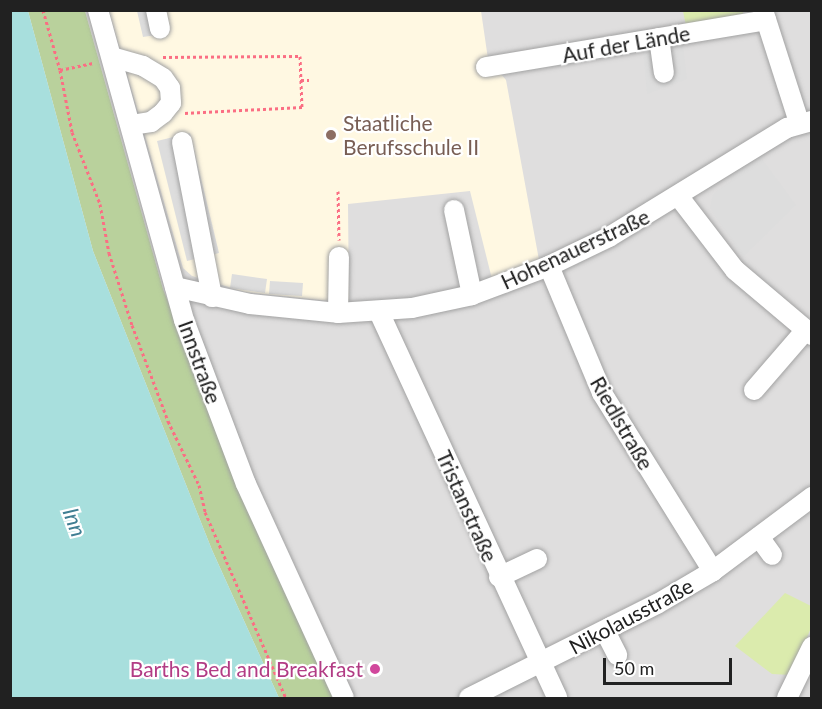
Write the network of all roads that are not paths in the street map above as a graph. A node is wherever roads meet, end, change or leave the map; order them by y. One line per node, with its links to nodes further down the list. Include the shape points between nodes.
1 (98, 10): 4 (street, Innstraße)
2 (765, 15): 3 (street, Auf der Lände); 7 (street, Auf der Lände)
3 (659, 38): 5 (street, Auf der Lände); 6 (street)
4 (104, 60): 8 (street, Innstraße); 8 (street, via 143,66 164,78 170,88 171,103 151,122)
5 (486, 67)
6 (664, 73)
7 (805, 122): 10 (street, Hohenauerstraße)
8 (132, 125): 14 (street, Innstraße)
9 (183, 142): 16 (street)
10 (679, 197): 13 (street, Hohenauerstraße); 19 (street, via 735,270)
11 (454, 210): 15 (street)
12 (339, 257): 18 (street)
13 (549, 266): 15 (street, Hohenauerstraße); 25 (street, Riedlstraße, via 602,393)
14 (175, 287): 16 (street, Hohenauerstraße); 31 (street, Innstraße, via 246,484)
15 (472, 295): 17 (street, Hohenauerstraße)
16 (212, 297): 18 (street, Hohenauerstraße, via 297,311)
17 (379, 312): 18 (street, Hohenauerstraße); 26 (street, Tristanstraße)
18 (338, 313)
19 (808, 333): 20 (street)
20 (754, 390)
21 (812, 497): 22 (street, Nikolausstraße)
22 (759, 537): 23 (street); 25 (street, Nikolausstraße)
23 (772, 555)
24 (537, 559): 26 (street)
25 (713, 571): 27 (street, Nikolausstraße)
26 (499, 577): 30 (street, Tristanstraße)
27 (605, 632): 29 (street); 30 (street, Nikolausstraße)
28 (812, 647): 34 (street)
29 (617, 655)
30 (541, 664): 32 (street, Nikolausstraße); 33 (street, Tristanstraße)
31 (344, 699)
32 (469, 699)
33 (557, 699)
34 (787, 699)

